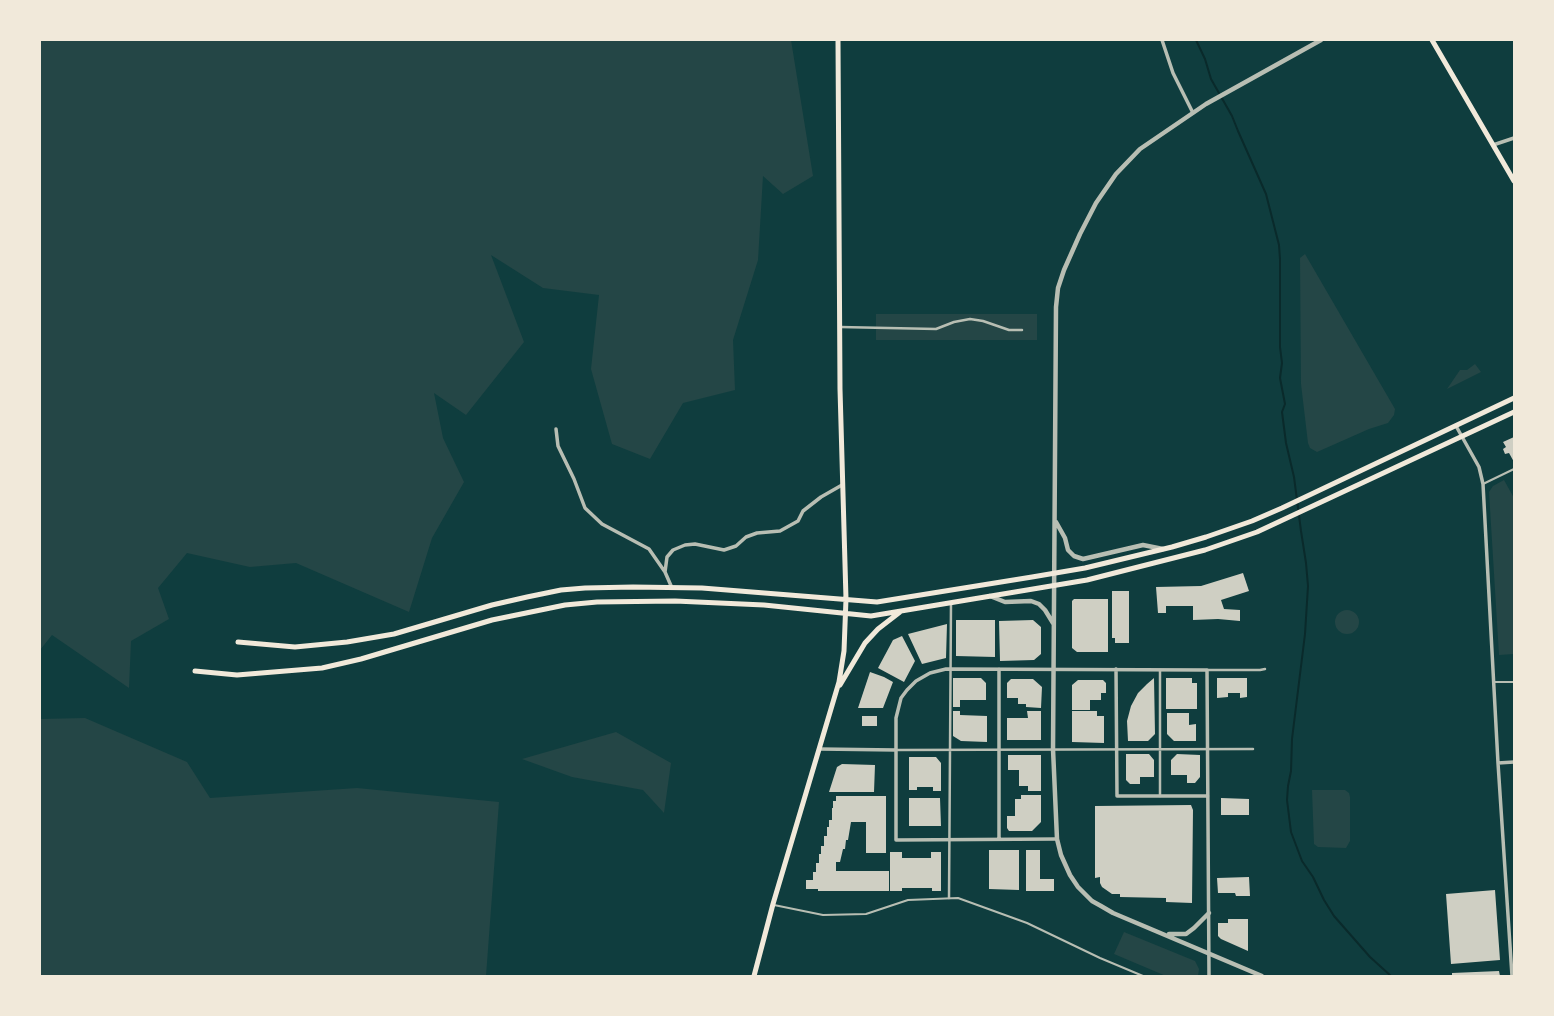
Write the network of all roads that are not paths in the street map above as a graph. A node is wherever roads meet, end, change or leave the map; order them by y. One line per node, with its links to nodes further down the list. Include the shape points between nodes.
1 (838, 40): 9 (main road)
2 (1162, 40): 5 (street, via 1173,73)
3 (1320, 40): 5 (street)
4 (1432, 40): 7 (main road)
5 (1193, 113): 19 (street, via 1140,149 1116,174 1096,202 1064,270 1058,288 1056,307)
6 (1514, 138): 7 (street)
7 (1493, 145): 8 (main road)
8 (1514, 181)
9 (839, 328): 10 (street, via 936,329 970,319 1009,330); 18 (main road)
10 (1022, 330)
11 (1514, 398): 13 (main road)
12 (1514, 412): 15 (main road)
13 (1456, 426): 15 (street); 20 (main road, via 1282,508 1206,537)
14 (556, 429): 21 (street, via 558,446 585,508 602,524 649,549)
15 (1462, 436): 17 (street, via 1479,467); 23 (main road, via 1257,532 1206,550 1094,578)
16 (1514, 470): 17 (lane)
17 (1483, 484): 40 (street)
18 (842, 485): 21 (street, via 821,496 803,511 798,521 780,531 751,535 736,546 724,550 695,544 673,550 668,557); 26 (main road)
19 (1055, 521): 20 (street, via 1065,538 1068,550 1074,556 1083,559 1143,545); 22 (street)
20 (1163, 549): 22 (main road)
21 (665, 572): 24 (street)
22 (1054, 573): 23 (street); 26 (main road, via 877,602)
23 (1054, 585): 25 (main road); 30 (street)
24 (672, 588): 26 (main road); 31 (main road, via 633,586 561,590 492,605 394,634 347,642 295,647)
25 (990, 596): 27 (main road); 30 (street, via 1005,602 1030,601 1039,604)
26 (846, 599): 29 (main road)
27 (951, 603): 28 (main road); 32 (street)
28 (902, 611): 29 (main road, via 871,616); 42 (main road, via 878,629 865,643)
29 (846, 613): 39 (main road, via 675,601 589,603 492,620 322,668 237,675); 42 (main road, via 844,651)
30 (1054, 624): 34 (street)
31 (238, 642)
32 (951, 669): 33 (street); 49 (street, via 930,673 907,690 896,718); 50 (street)
33 (999, 669): 34 (street); 51 (street)
34 (1053, 669): 35 (street); 45 (street)
35 (1116, 669): 37 (street); 46 (street)
36 (1265, 669): 38 (street)
37 (1160, 670): 38 (street); 47 (street)
38 (1207, 670): 48 (street)
39 (195, 672)
40 (1493, 682): 41 (lane); 53 (street)
41 (1514, 682)
42 (836, 691): 44 (main road)
43 (1253, 748): 48 (street)
44 (819, 749): 49 (street); 60 (main road)
45 (1053, 749): 46 (street); 51 (street); 57 (street)
46 (1117, 749): 47 (street); 54 (street, via 1117,796)
47 (1160, 749): 48 (street); 54 (street)
48 (1208, 749): 55 (street)
49 (896, 750): 50 (street); 58 (street, via 896,840)
50 (950, 750): 51 (street); 58 (street)
51 (999, 750): 56 (street)
52 (1514, 762): 53 (street)
53 (1498, 763): 68 (street)
54 (1160, 796): 55 (street)
55 (1208, 796): 61 (street)
56 (999, 839): 57 (street); 58 (street)
57 (1057, 839): 62 (street, via 1070,875 1085,894 1113,913)
58 (950, 840): 59 (street)
59 (949, 898): 60 (lane, via 908,900 866,914 823,915); 65 (lane, via 958,898 1027,923)
60 (772, 904): 64 (main road)
61 (1209, 913): 62 (street, via 1186,934); 63 (street)
62 (1164, 934): 63 (street)
63 (1210, 954): 66 (street); 67 (street)
64 (754, 976)
65 (1143, 976)
66 (1209, 976)
67 (1262, 976)
68 (1512, 976)

